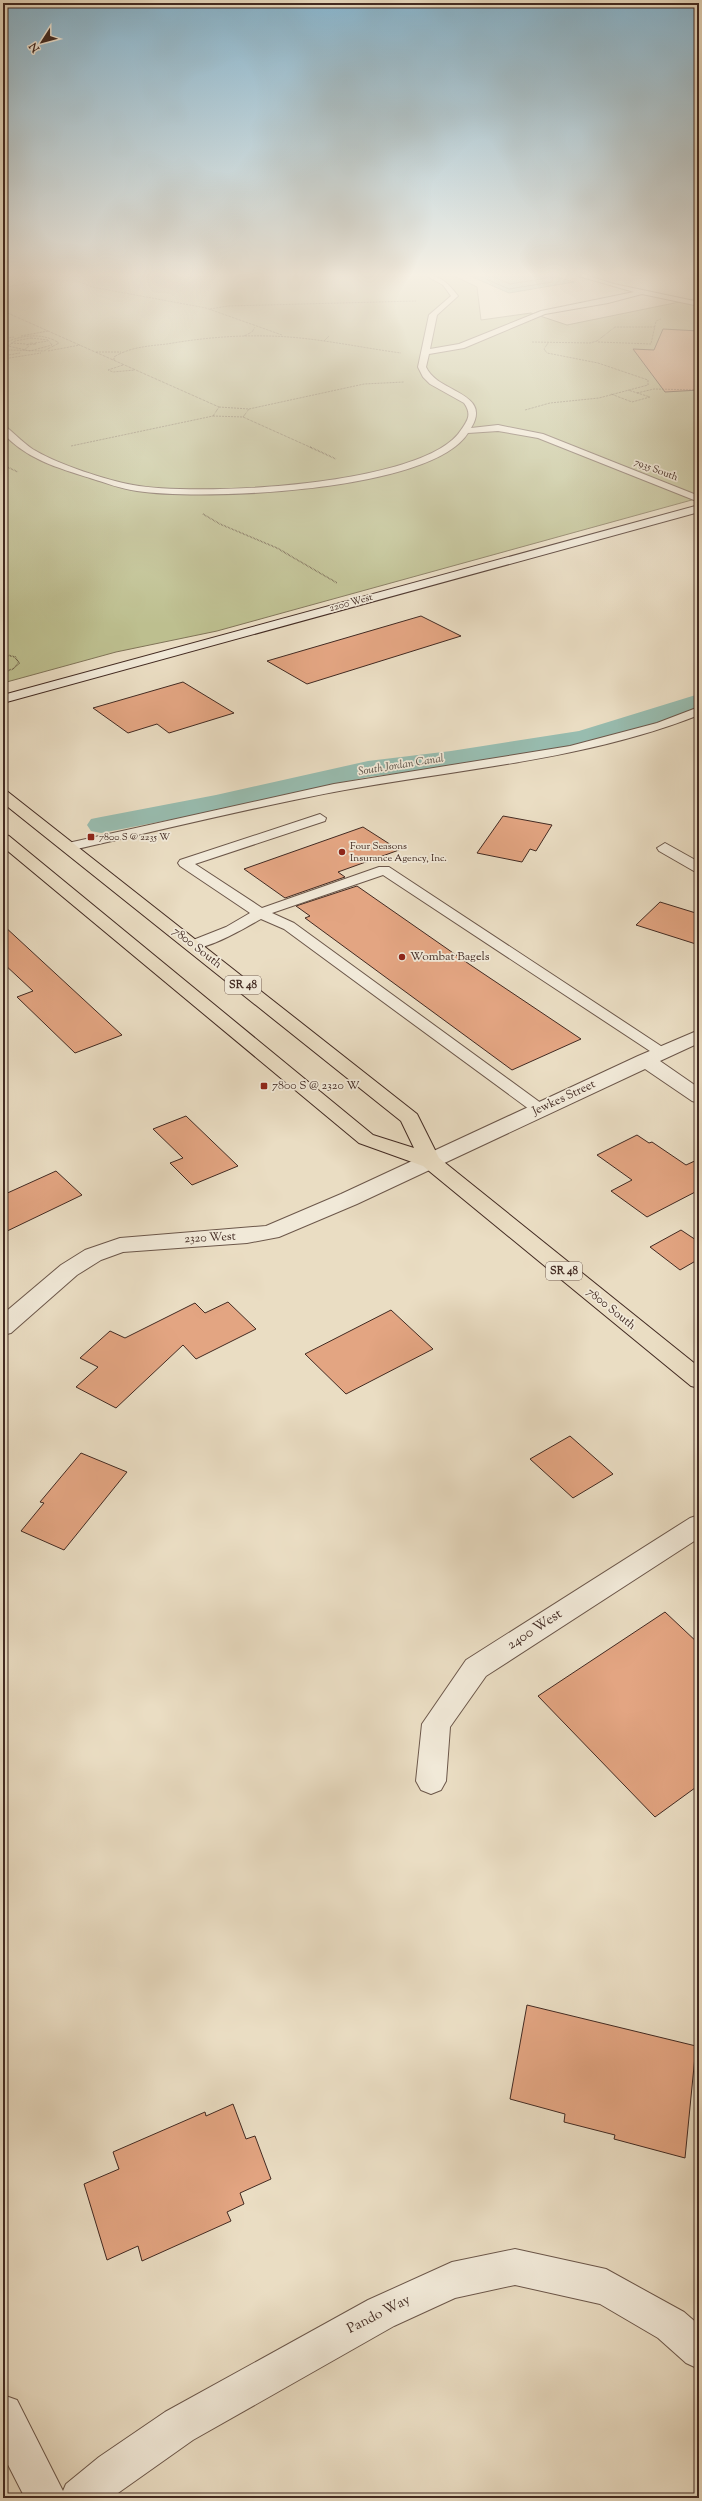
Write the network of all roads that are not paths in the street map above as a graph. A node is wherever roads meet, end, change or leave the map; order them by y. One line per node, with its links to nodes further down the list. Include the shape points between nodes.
1 (450, 392): 2 (lane, via 467,401 471,406)
2 (473, 418): 4 (lane); 5 (lane, 7935 South, via 558,435)
3 (3, 428): 4 (lane, via 14,442 34,456 120,485 164,492 217,493 302,488 370,476 434,455 450,447)
4 (467, 431): 6 (lane, 7935 South, via 498,428 540,436)
5 (619, 457)
6 (699, 499)
7 (699, 508): 8 (street, 2200 West)
8 (3, 699)
9 (699, 711): 13 (lane, via 661,726 571,750 334,788)
10 (3, 795): 13 (main road, 7800 South / SR 48)
11 (320, 818): 16 (lane, via 185,863)
12 (3, 839): 22 (main road, 7800 South / SR 48, via 366,1138)
13 (68, 847): 17 (main road, 7800 South / SR 48)
14 (665, 848): 15 (street)
15 (699, 869)
16 (260, 913): 17 (lane, via 231,930); 19 (lane, via 384,870); 21 (lane, via 289,926)
17 (193, 945): 22 (main road, 7800 South / SR 48, via 410,1118)
18 (699, 1036): 19 (street, Jewkes Street)
19 (653, 1056): 20 (street); 21 (street, Jewkes Street)
20 (699, 1096)
21 (539, 1109): 22 (street, Jewkes Street)
22 (430, 1161): 23 (street, 2320 West, via 271,1232 247,1236 120,1244 93,1255 69,1270); 24 (main road, 7800 South / SR 48)
23 (3, 1327)
24 (699, 1380)
25 (696, 1531): 26 (street, 2400 West, via 476,1668 436,1724)
26 (431, 1781)
27 (699, 2350): 30 (street, Pando Way, via 671,2325 606,2287 515,2267 452,2280 381,2313 179,2426 113,2471)
28 (3, 2414): 29 (street)
29 (46, 2498)
30 (80, 2498)

